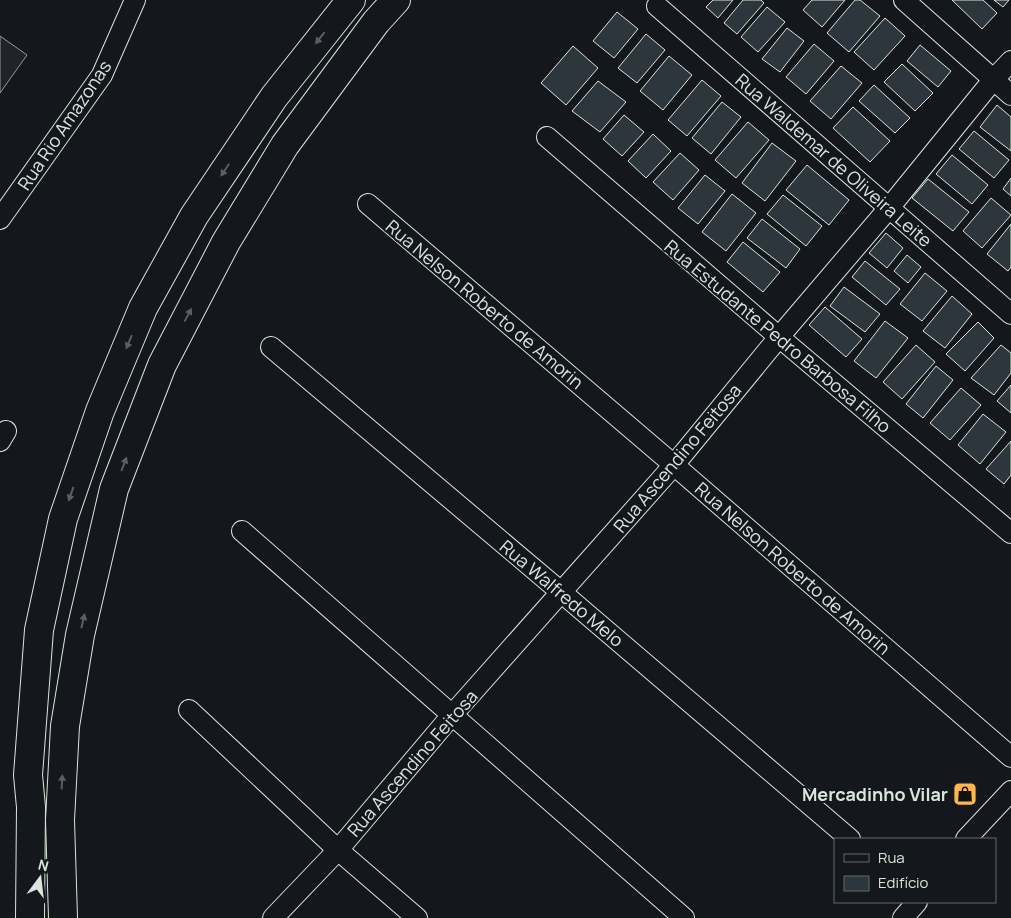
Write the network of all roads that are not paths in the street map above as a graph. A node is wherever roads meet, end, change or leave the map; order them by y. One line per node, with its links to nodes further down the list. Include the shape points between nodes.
1 (135, 0): 12 (street, Rua Rio Amazonas, via 102,75)
2 (351, 0): 23 (highway, one-way to 23, via 274,97 194,216 143,308 100,411 63,519 39,630)
3 (396, 0): 25 (highway, one-way to 3, via 65,726 80,635 114,489 162,365 226,242 285,145 376,22)
4 (904, 0): 7 (street)
5 (658, 6): 11 (street, Rua Waldemar de Oliveira Leite)
6 (1011, 61): 7 (street, Rua Ascendino Feitosa)
7 (993, 80): 8 (street); 11 (street, Rua Ascendino Feitosa)
8 (1011, 95)
9 (547, 137): 14 (street, Rua Estudante Pedro Barbosa Filho)
10 (368, 204): 16 (street, Rua Nelson Roberto de Amorin)
11 (889, 208): 13 (street, Rua Waldemar de Oliveira Leite); 14 (street, Rua Ascendino Feitosa)
12 (0, 219)
13 (1011, 314)
14 (779, 337): 16 (street, Rua Ascendino Feitosa); 18 (street, Rua Estudante Pedro Barbosa Filho)
15 (271, 348): 19 (street, Rua Walfredo Melo)
16 (674, 465): 19 (street, Rua Ascendino Feitosa); 22 (street, Rua Nelson Roberto de Amorin)
17 (242, 530): 21 (street)
18 (1011, 533)
19 (561, 592): 21 (street, Rua Ascendino Feitosa); 26 (street, Rua Walfredo Melo)
20 (189, 710): 28 (street)
21 (452, 715): 28 (street, Rua Ascendino Feitosa); 36 (street)
22 (1011, 757)
23 (28, 775): 30 (highway); 31 (highway, via 31,807)
24 (1011, 791): 27 (street)
25 (60, 820): 32 (highway); 33 (highway)
26 (849, 838)
27 (967, 838)
28 (338, 850): 34 (street, Rua Ascendino Feitosa); 35 (street)
29 (916, 903): 37 (street)
30 (10, 918)
31 (30, 918)
32 (63, 918)
33 (79, 918)
34 (273, 918)
35 (416, 918)
36 (684, 918)
37 (904, 918)

